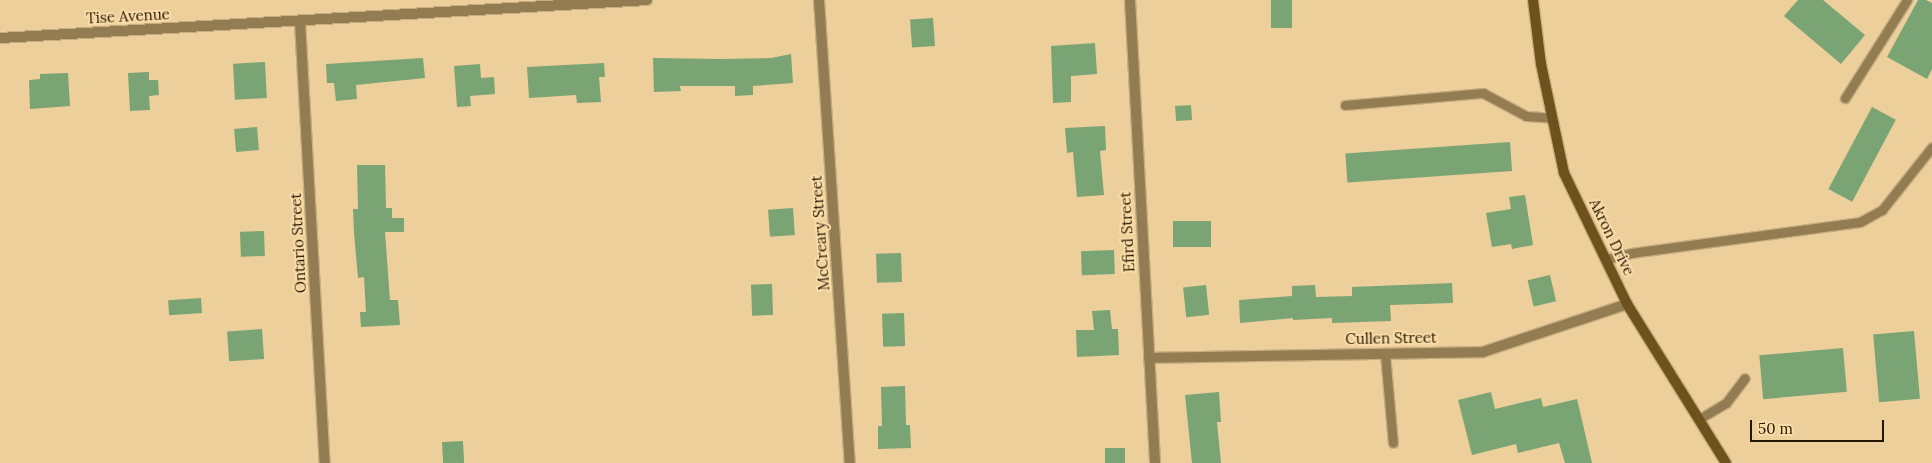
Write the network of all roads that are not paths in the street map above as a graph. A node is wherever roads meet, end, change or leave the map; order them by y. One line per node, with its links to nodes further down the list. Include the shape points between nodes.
1 (647, 0): 6 (street, Tise Avenue)
2 (819, 0): 20 (street, McCreary Street)
3 (1130, 0): 15 (street, Efird Street)
4 (1533, 0): 10 (main road, Akron Drive)
5 (1907, 0): 8 (lane)
6 (300, 22): 7 (street, Tise Avenue); 19 (street, Ontario Street)
7 (0, 38)
8 (1845, 98)
9 (1345, 106): 10 (lane, via 1483,93 1526,116)
10 (1552, 118): 12 (main road, Akron Drive, via 1564,173)
11 (1932, 147): 12 (lane, via 1882,210 1865,220)
12 (1606, 259): 13 (main road, Akron Drive)
13 (1627, 304): 14 (street, Cullen Street, via 1483,352); 17 (main road, Akron Drive)
14 (1385, 354): 15 (street, Cullen Street); 18 (lane)
15 (1149, 358): 21 (street, Efird Street)
16 (1745, 378): 17 (lane, via 1726,403)
17 (1699, 419): 22 (main road, Akron Drive)
18 (1392, 443)
19 (325, 463)
20 (850, 463)
21 (1155, 463)
22 (1726, 463)

